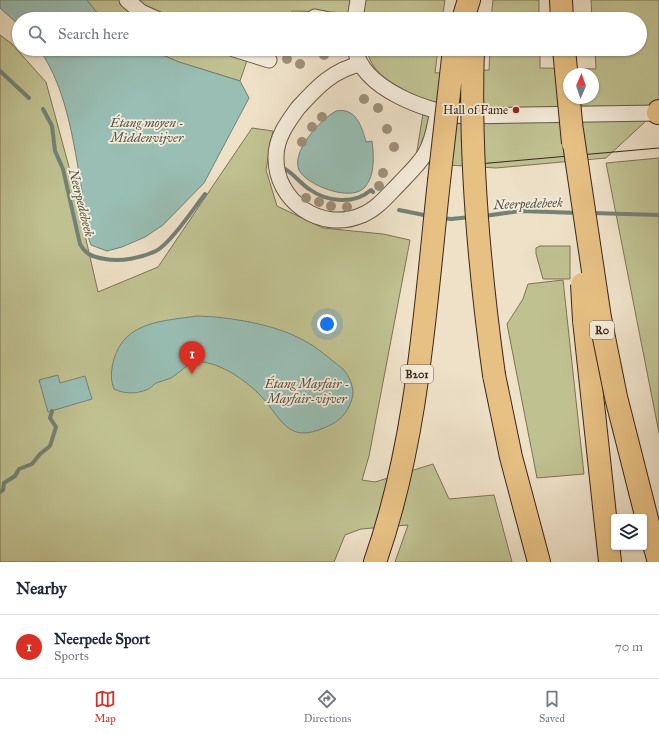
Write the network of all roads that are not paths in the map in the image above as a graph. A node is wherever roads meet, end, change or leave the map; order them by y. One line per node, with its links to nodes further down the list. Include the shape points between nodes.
1 (127, 0): 6 (street)
2 (358, 0): 7 (street)
3 (469, 0): 8 (highway)
4 (476, 0): 9 (highway)
5 (561, 0): 10 (highway)
6 (141, 12)
7 (356, 12)
8 (465, 12)
9 (475, 12)
10 (562, 12)
11 (358, 56): 15 (street)
12 (453, 56): 20 (highway, B201, bridge, via 412,408 402,470)
13 (473, 56): 21 (highway, bridge, via 473,170 486,322 511,457)
14 (565, 56): 18 (highway, R0, bridge)
15 (361, 64): 16 (street, via 383,86 409,101); 16 (street, via 331,75 286,124 276,156 276,172 287,196 300,208 316,217 346,220 363,215 379,204 427,154)
16 (438, 112): 17 (street, via 465,116)
17 (659, 112)
18 (572, 130): 19 (highway, R0, bridge, via 600,318 616,397); 22 (highway, bridge, via 584,320)
19 (654, 535): 23 (highway, R0)
20 (375, 562)
21 (539, 562)
22 (610, 562)
23 (659, 562)

